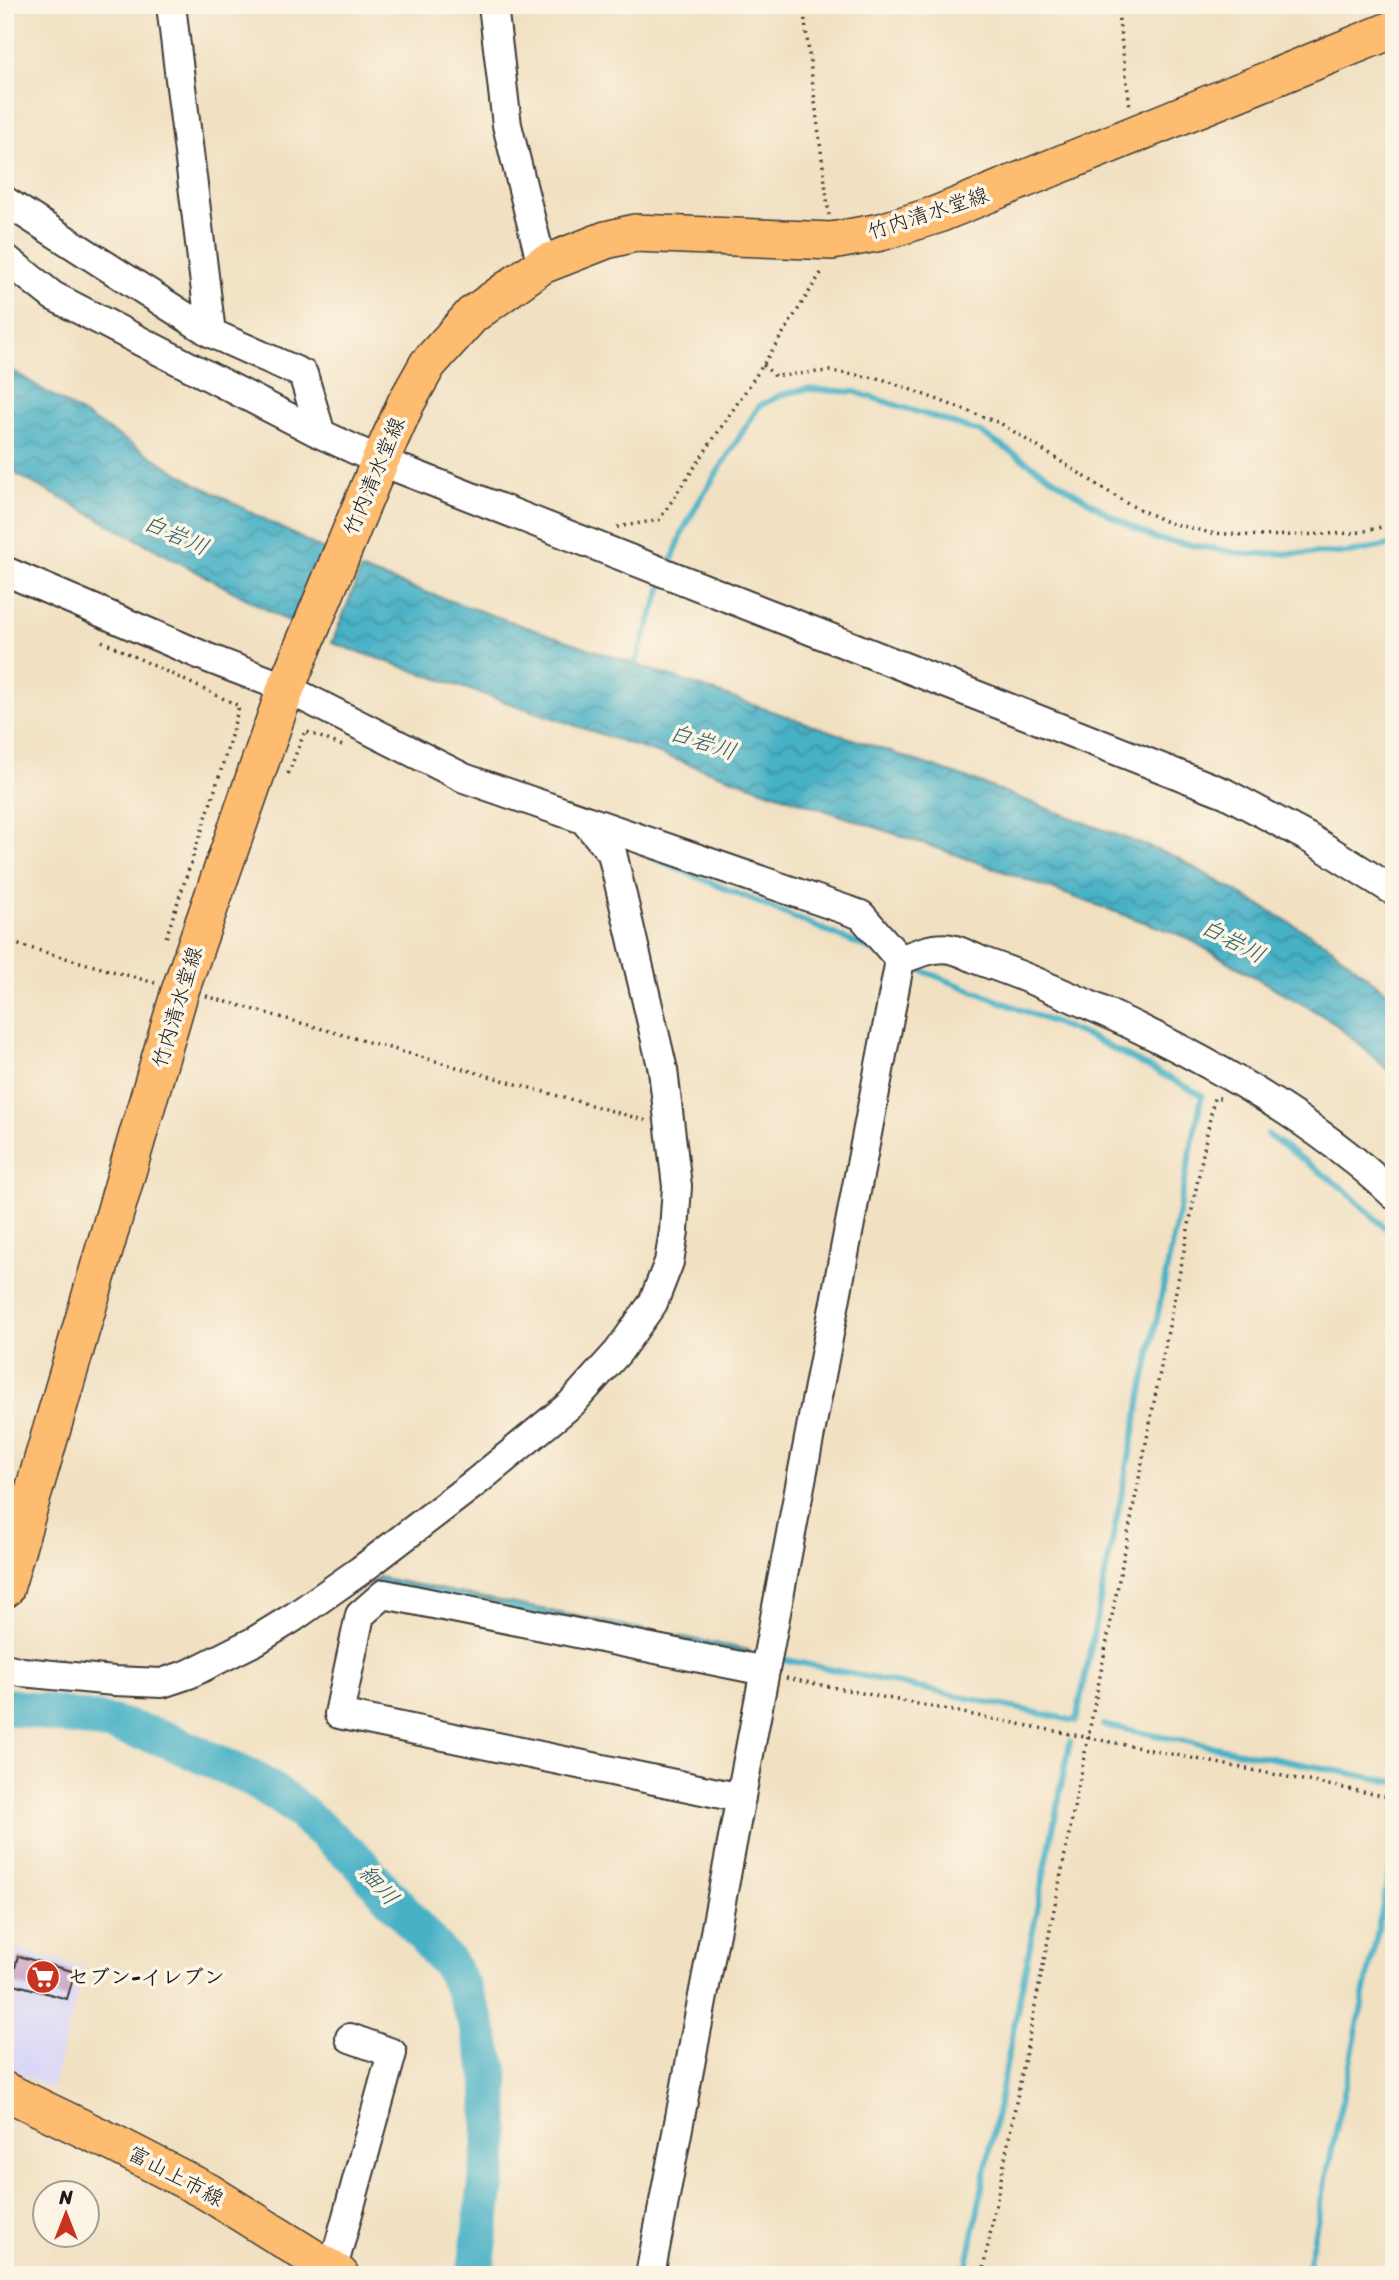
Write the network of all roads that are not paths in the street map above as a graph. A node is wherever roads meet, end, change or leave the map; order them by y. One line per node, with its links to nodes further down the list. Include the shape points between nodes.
1 (171, 5): 7 (street)
2 (493, 5): 6 (street, via 507,125)
3 (1394, 29): 6 (main road, 竹内清水堂線, via 936,215 881,232 832,241 635,233)
4 (5, 201): 7 (street)
5 (5, 258): 8 (street, via 53,296)
6 (542, 265): 9 (main road, 竹内清水堂線, via 471,315 428,364)
7 (211, 334): 8 (street, via 303,374)
8 (321, 434): 9 (street)
9 (380, 461): 11 (main road, 竹内清水堂線); 13 (street, via 1225,793 1310,838)
10 (5, 571): 11 (street)
11 (286, 688): 12 (street, via 464,778); 16 (main road, 竹内清水堂線, via 180,990)
12 (584, 820): 14 (street, via 861,915); 17 (street, via 612,853 663,1070 677,1185 669,1262 653,1303 618,1352 571,1404 361,1570 256,1641 162,1684)
13 (1394, 891)
14 (900, 960): 15 (street, via 950,949 1110,1013 1302,1121); 18 (street)
15 (1394, 1195)
16 (5, 1589)
17 (5, 1668)
18 (765, 1671): 19 (street); 19 (street, via 384,1594 360,1615 339,1714)
19 (741, 1798): 23 (street)
20 (350, 2038): 22 (street, via 392,2053)
21 (5, 2091): 22 (main road, 富山上市線, via 179,2176 242,2211)
22 (335, 2273)
23 (650, 2275)

